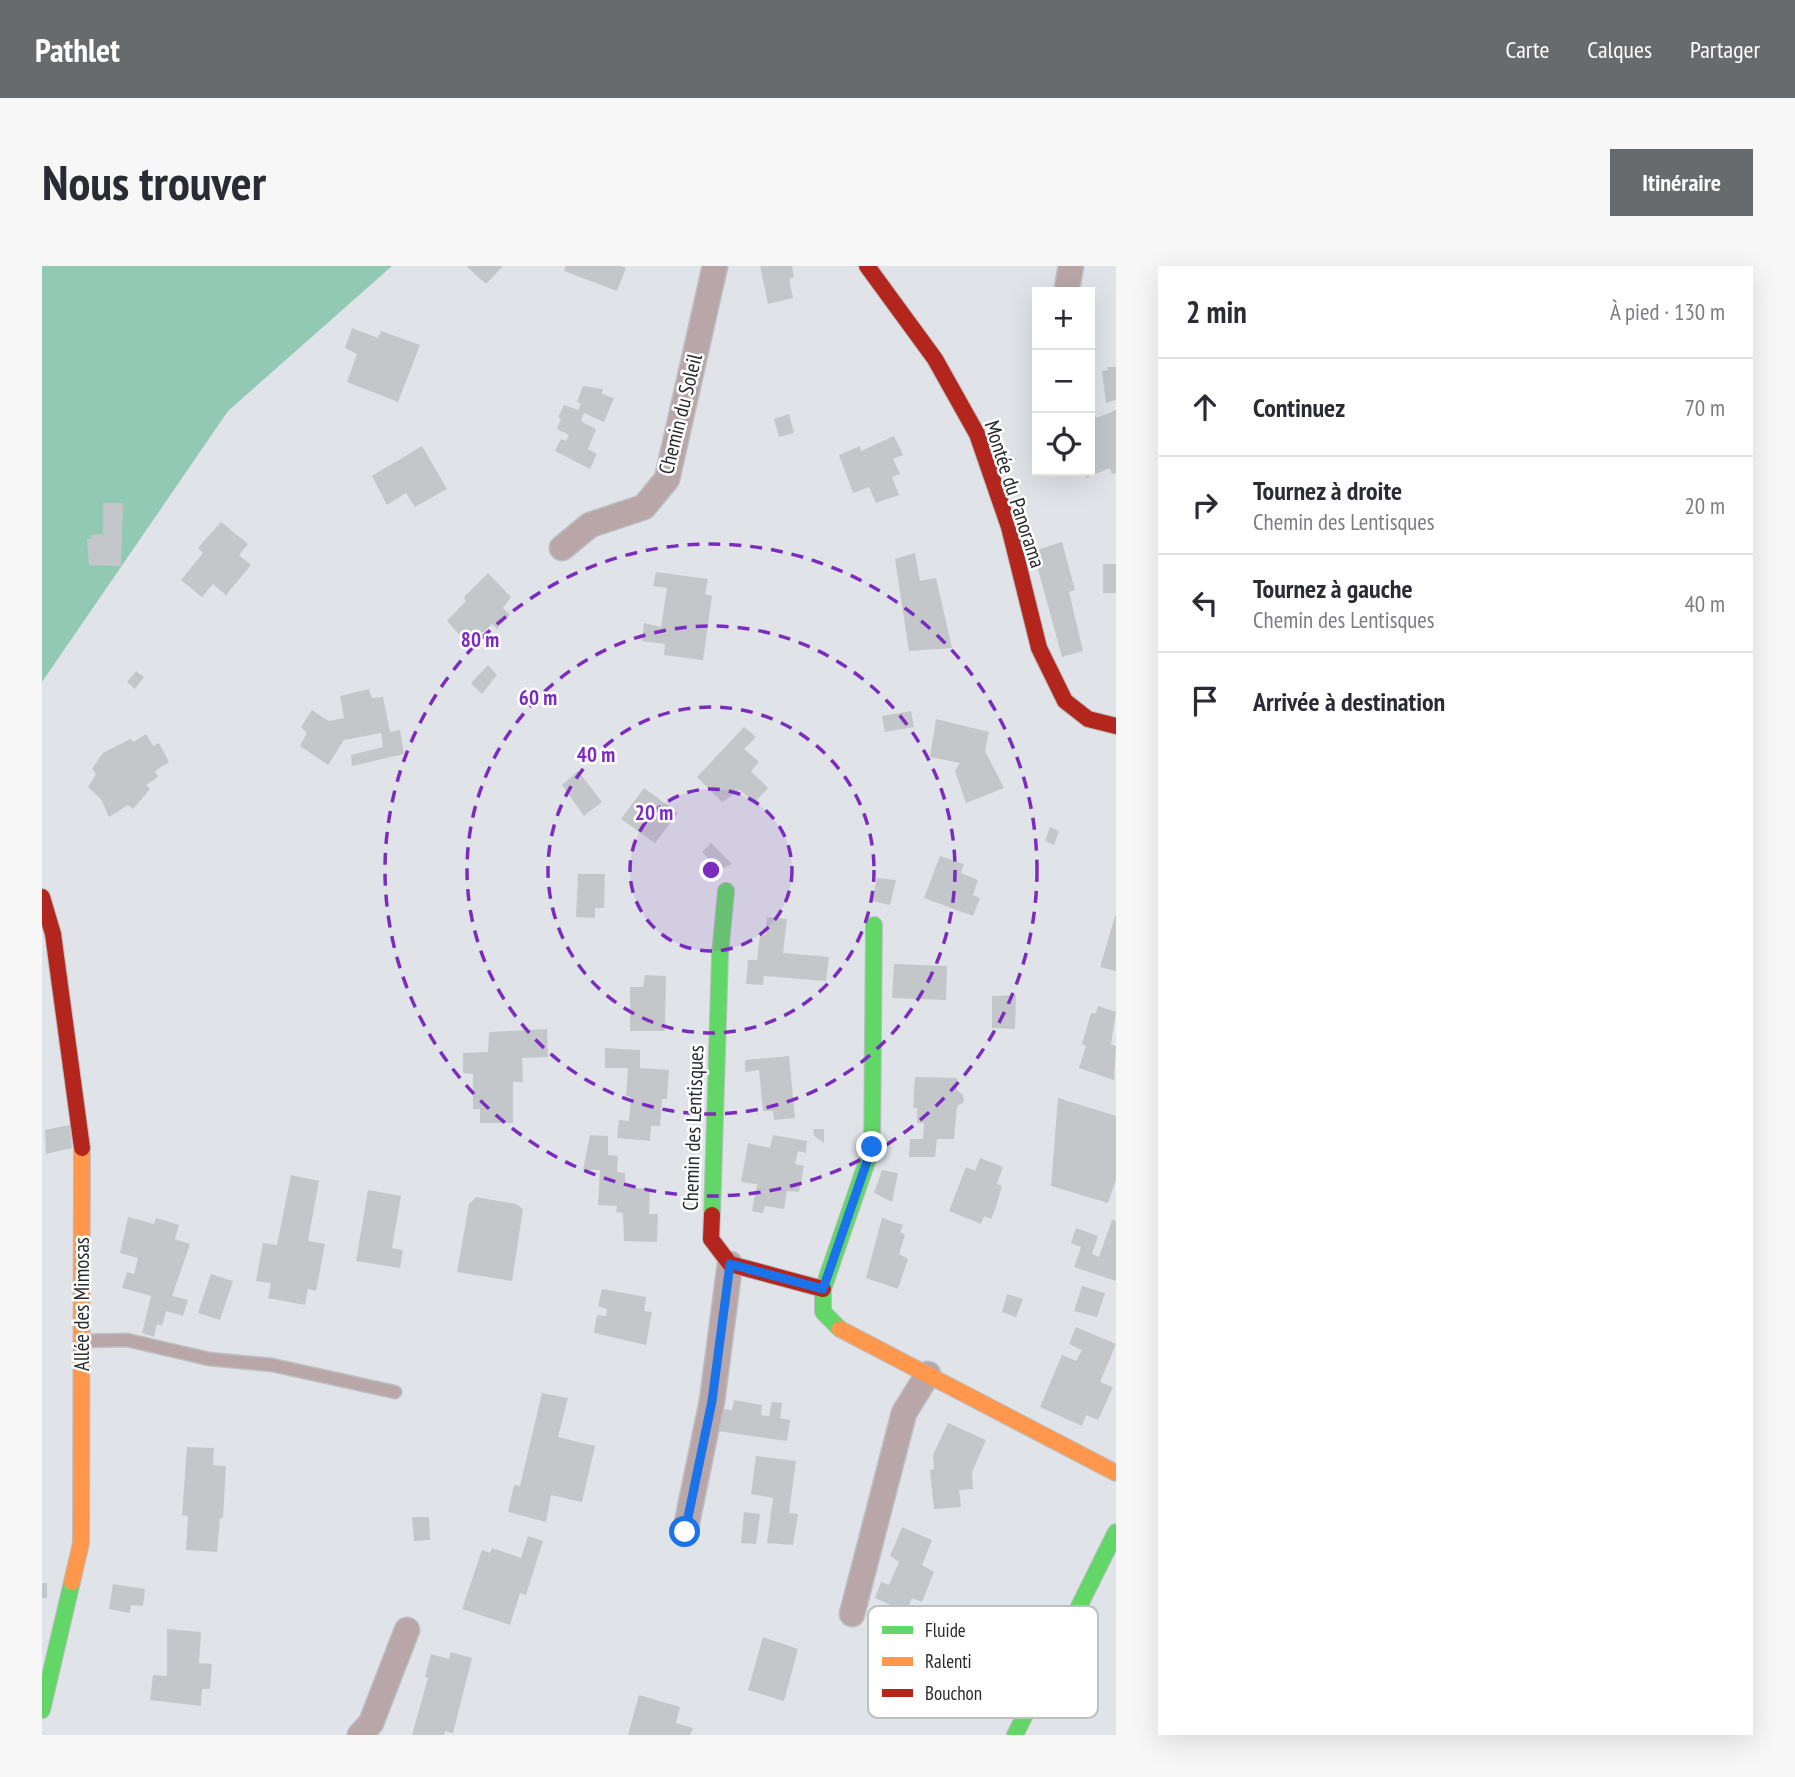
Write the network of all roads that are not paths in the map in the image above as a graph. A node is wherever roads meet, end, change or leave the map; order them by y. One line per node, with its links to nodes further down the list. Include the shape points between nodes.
1 (715, 266): 3 (street, Chemin du Soleil, via 667,479 644,507 590,525)
2 (867, 266): 4 (street, Montée du Panorama, via 935,359 977,434 1009,527 1040,648 1065,701 1088,719)
3 (562, 548)
4 (1116, 726)
5 (726, 891): 8 (street, Chemin des Lentisques, via 711,1239)
6 (42, 897): 10 (street, Allée des Mimosas, via 53,934 82,1133)
7 (874, 925): 9 (street, via 872,1147)
8 (730, 1264): 9 (street); 14 (street, via 712,1401)
9 (823, 1289): 11 (street, via 823,1312 842,1332)
10 (82, 1341): 12 (lane, via 127,1340); 19 (street, Allée des Mimosas, via 81,1543)
11 (928, 1374): 13 (street); 17 (street, via 904,1413)
12 (395, 1392)
13 (1116, 1474)
14 (685, 1532)
15 (1116, 1532): 16 (street)
16 (1079, 1606)
17 (852, 1614)
18 (407, 1630): 22 (street, via 371,1723)
19 (49, 1639): 20 (street, Allée des Mimosas)
20 (42, 1710)
21 (1023, 1718): 23 (street)
22 (360, 1735)
23 (1015, 1735)

